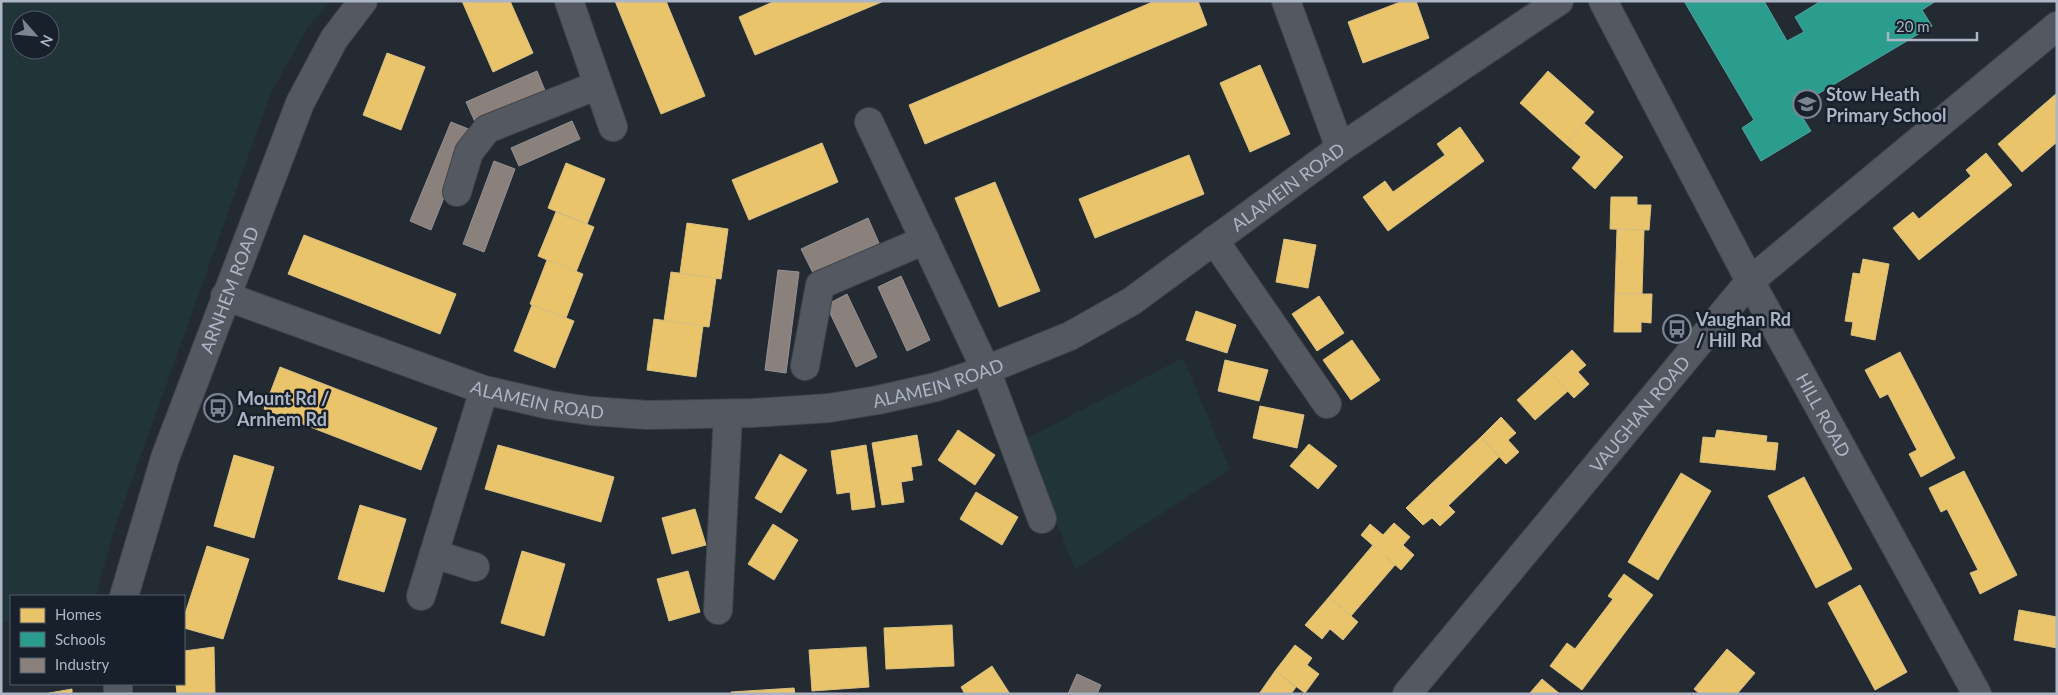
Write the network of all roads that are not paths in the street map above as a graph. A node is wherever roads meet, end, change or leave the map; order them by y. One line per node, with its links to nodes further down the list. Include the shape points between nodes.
1 (363, 1): 15 (street, ARNHEM ROAD, via 334,39 300,103)
2 (569, 1): 7 (street)
3 (1286, 1): 10 (street)
4 (1559, 1): 10 (street, ALAMEIN ROAD)
5 (1603, 1): 14 (street, HILL ROAD)
6 (2057, 26): 14 (street, VAUGHAN ROAD)
7 (598, 85): 9 (street); 11 (street, via 487,129 469,152)
8 (869, 122): 12 (street)
9 (613, 127)
10 (1340, 148): 13 (street, ALAMEIN ROAD)
11 (457, 192)
12 (925, 240): 16 (street, via 820,285); 17 (street)
13 (1214, 240): 17 (street, ALAMEIN ROAD, via 1117,310 1070,336); 19 (street)
14 (1750, 281): 27 (street, VAUGHAN ROAD); 28 (street, HILL ROAD)
15 (226, 296): 18 (street, ALAMEIN ROAD); 24 (street, ARNHEM ROAD, via 165,458)
16 (805, 366)
17 (986, 370): 20 (street, ALAMEIN ROAD, via 936,387 878,400 829,408); 21 (street)
18 (484, 390): 20 (street, ALAMEIN ROAD, via 591,411 647,415); 22 (street)
19 (1327, 404)
20 (728, 414): 26 (street)
21 (1042, 518)
22 (434, 554): 23 (street); 25 (street)
23 (476, 567)
24 (124, 594)
25 (421, 596)
26 (718, 610)
27 (1407, 694)
28 (1977, 694)

